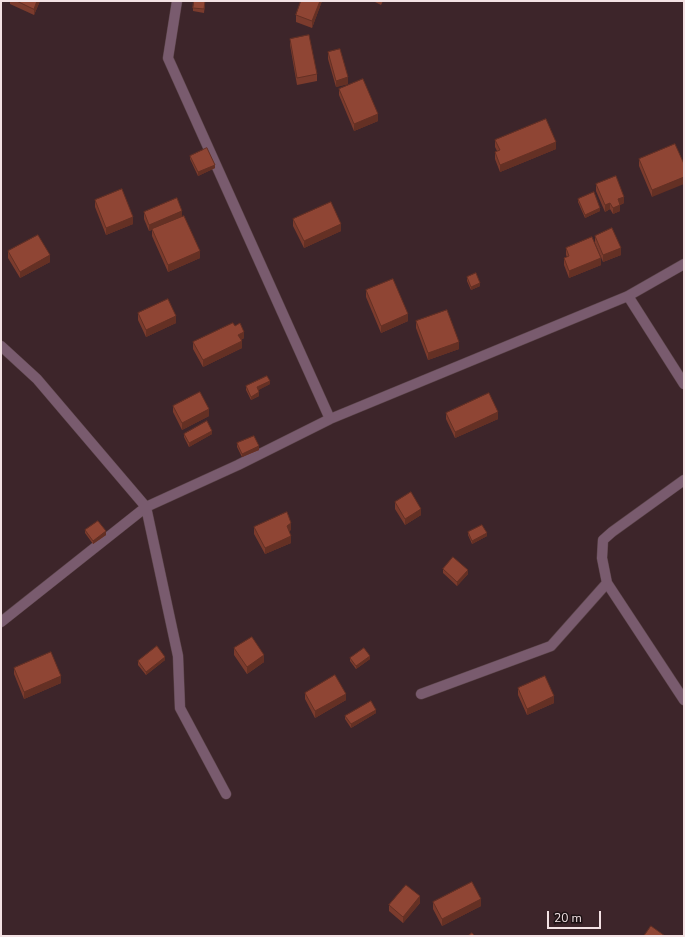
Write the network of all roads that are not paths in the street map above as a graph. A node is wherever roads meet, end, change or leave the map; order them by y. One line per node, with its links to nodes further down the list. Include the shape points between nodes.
1 (176, 1): 6 (street, via 168,58)
2 (684, 264): 3 (street)
3 (628, 296): 5 (street); 6 (street)
4 (1, 346): 8 (street, via 37,379)
5 (684, 384)
6 (330, 419): 8 (street)
7 (684, 480): 9 (street, via 602,540 602,558)
8 (146, 507): 10 (street); 13 (street, via 178,656 180,708)
9 (607, 583): 11 (street, via 551,646); 12 (street)
10 (1, 622)
11 (421, 694)
12 (684, 700)
13 (226, 794)

